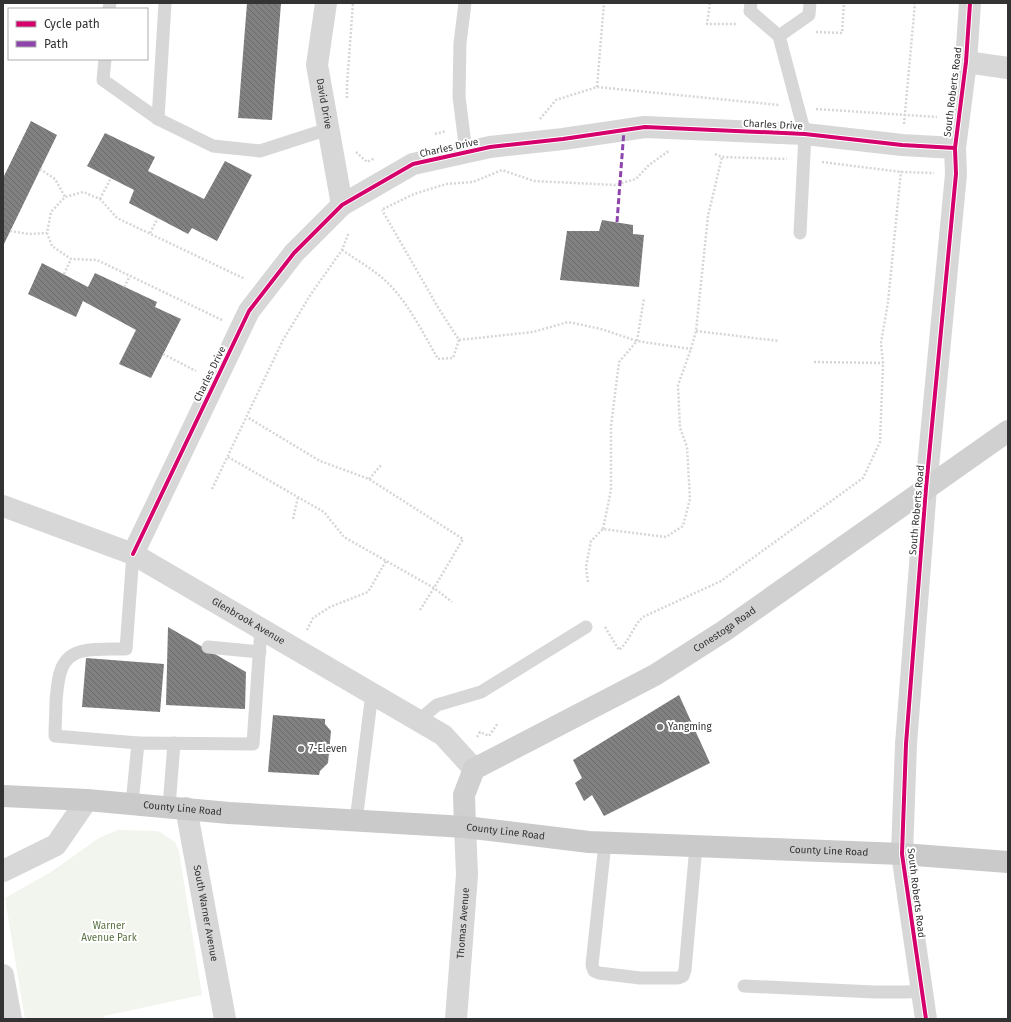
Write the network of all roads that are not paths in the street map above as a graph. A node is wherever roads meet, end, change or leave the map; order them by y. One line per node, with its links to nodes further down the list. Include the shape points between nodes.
1 (164, 3): 11 (lane)
2 (326, 3): 12 (street, David Drive, via 317,65)
3 (465, 3): 15 (lane, via 460,44 459,97)
4 (751, 3): 7 (lane, via 750,11)
5 (810, 3): 7 (lane, via 808,15)
6 (970, 3): 9 (street, South Roberts Road)
7 (779, 36): 13 (lane)
8 (104, 60): 11 (lane, via 103,80)
9 (966, 62): 10 (street); 14 (street, South Roberts Road)
10 (1008, 68)
11 (158, 119): 12 (lane, via 213,146 260,151)
12 (328, 129): 16 (street, David Drive)
13 (805, 134): 14 (street, Charles Drive); 15 (street, Charles Drive, via 645,127); 17 (lane)
14 (955, 148): 19 (street, South Roberts Road, via 956,174)
15 (466, 152): 16 (street, Charles Drive, via 413,164)
16 (342, 205): 21 (street, Charles Drive, via 294,253 249,311)
17 (800, 233)
18 (1008, 430): 19 (main road, Conestoga Road)
19 (926, 488): 30 (main road, Conestoga Road, via 724,631 655,675); 39 (street, South Roberts Road, via 906,744)
20 (3, 506): 21 (street, Glenbrook Avenue)
21 (133, 554): 23 (street, Glenbrook Avenue); 28 (lane, via 126,649 82,651 65,662 58,680 55,736)
22 (586, 627): 27 (lane, via 481,692 437,705)
23 (262, 628): 25 (lane); 26 (street, Glenbrook Avenue)
24 (208, 647): 25 (lane)
25 (260, 652): 29 (lane, via 253,744)
26 (372, 693): 27 (street, Glenbrook Avenue); 35 (lane)
27 (419, 720): 30 (street, Glenbrook Avenue, via 443,735)
28 (138, 743): 29 (lane); 33 (lane)
29 (174, 743): 34 (lane)
30 (474, 769): 36 (main road, via 464,795)
31 (3, 796): 32 (main road, County Line Road)
32 (87, 800): 33 (main road, County Line Road); 41 (street, via 56,845)
33 (132, 804): 34 (main road, County Line Road)
34 (178, 808): 35 (main road, County Line Road); 46 (street, South Warner Avenue)
35 (356, 821): 36 (main road, County Line Road)
36 (465, 827): 37 (main road, County Line Road); 47 (street, Thomas Avenue, via 466,875)
37 (605, 843): 38 (main road, County Line Road); 38 (lane, via 592,966 594,971 599,973 640,978 683,976)
38 (696, 846): 39 (main road, County Line Road)
39 (902, 854): 40 (main road, County Line Road); 44 (street, South Roberts Road)
40 (1008, 862)
41 (3, 871)
42 (3, 975): 45 (street)
43 (744, 986): 44 (lane, via 882,992)
44 (922, 991): 48 (street, South Roberts Road)
45 (11, 1019)
46 (225, 1019)
47 (456, 1019)
48 (926, 1019)

